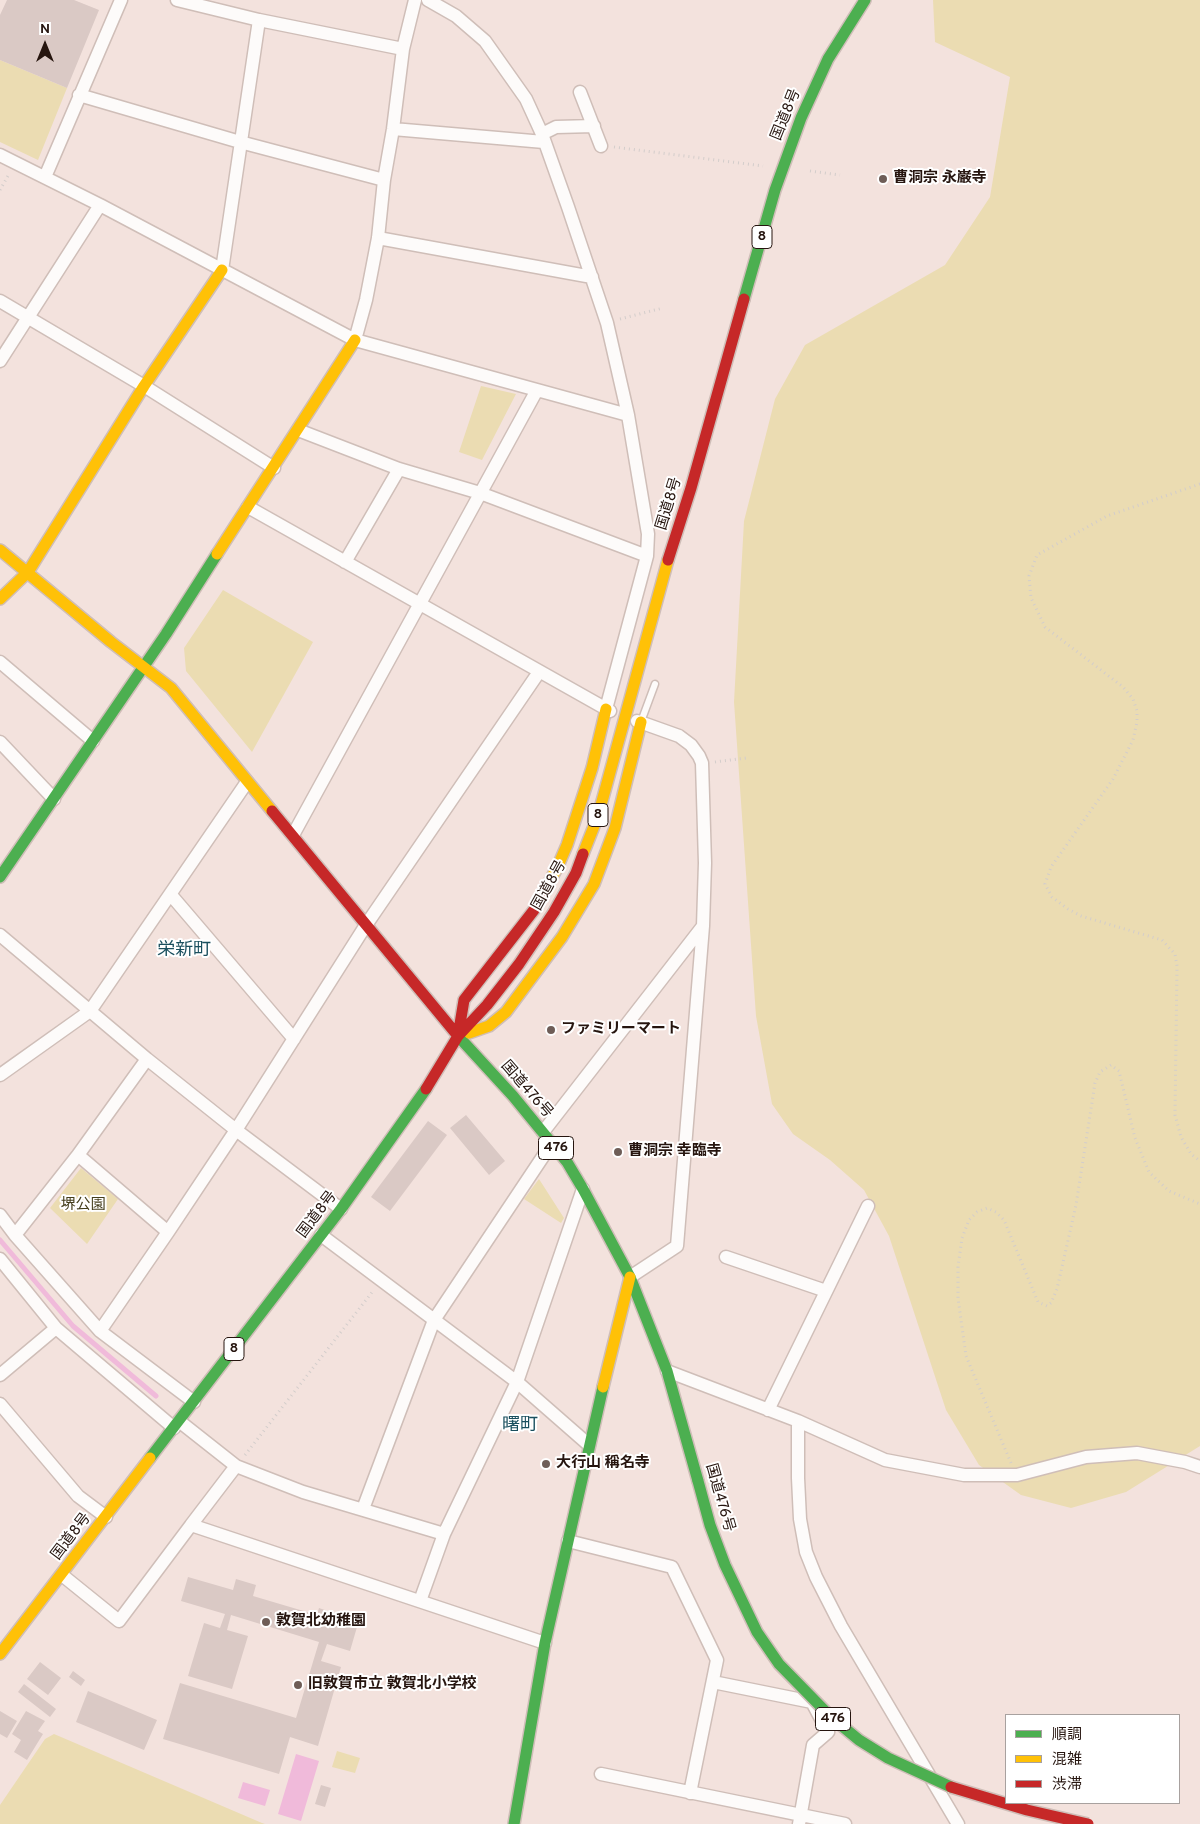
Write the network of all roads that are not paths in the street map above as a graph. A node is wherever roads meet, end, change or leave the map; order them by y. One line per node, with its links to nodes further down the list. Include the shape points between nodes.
1 (121, 0): 9 (street)
2 (177, 0): 6 (street)
3 (415, 0): 7 (street)
4 (428, 0): 12 (street, via 456,16 485,41 526,99)
5 (865, 0): 57 (main road, 国道8号 / 8, via 828,59 794,136 775,190 598,816 576,873 519,964)
6 (259, 20): 7 (street); 13 (street)
7 (403, 49): 11 (street)
8 (580, 92): 10 (street)
9 (79, 95): 13 (street); 16 (street)
10 (594, 126): 12 (street, via 556,127); 14 (street)
11 (393, 129): 12 (street); 17 (street)
12 (543, 138): 21 (street)
13 (240, 142): 17 (street); 20 (street)
14 (601, 146)
15 (0, 155): 16 (street)
16 (45, 177): 18 (street)
17 (384, 180): 19 (street)
18 (100, 205): 20 (street); 23 (street)
19 (378, 238): 21 (street); 24 (street)
20 (222, 270): 24 (street); 26 (main road)
21 (592, 277): 28 (street, via 607,323)
22 (0, 301): 23 (street)
23 (27, 317): 25 (street); 26 (street)
24 (355, 340): 27 (street); 29 (main road)
25 (0, 361)
26 (144, 386): 30 (street); 37 (main road)
27 (537, 390): 28 (street); 32 (street)
28 (628, 415): 35 (street, via 648,534)
29 (298, 430): 30 (main road); 31 (street)
30 (274, 468): 33 (main road)
31 (399, 469): 32 (street); 36 (street)
32 (480, 493): 35 (street); 39 (street)
33 (248, 507): 36 (street); 41 (main road)
34 (0, 550): 37 (main road, 国道476号)
35 (647, 556): 44 (street)
36 (345, 562): 39 (street)
37 (28, 572): 38 (main road); 41 (main road, 国道476号)
38 (0, 599)
39 (420, 604): 42 (street); 50 (street)
40 (0, 662): 46 (street)
41 (144, 666): 46 (main road); 48 (main road, 国道476号, via 171,688)
42 (539, 672): 44 (street); 53 (street)
43 (655, 684): 45 (lane)
44 (611, 711): 57 (main road, via 557,868 534,910 464,1000)
45 (639, 722): 54 (street, via 685,740 702,763); 57 (main road, via 615,828 594,884 562,937 506,1012 488,1026)
46 (93, 741): 49 (main road)
47 (0, 742): 49 (street)
48 (247, 782): 50 (main road, 国道476号); 52 (street)
49 (54, 799): 51 (main road)
50 (293, 835): 53 (main road, 国道476号)
51 (0, 878)
52 (171, 895): 56 (street); 58 (street)
53 (366, 924): 57 (main road, 国道476号); 58 (street)
54 (703, 926): 62 (street); 74 (street, via 678,1246)
55 (0, 935): 56 (street)
56 (90, 1011): 59 (street); 60 (street)
57 (458, 1036): 62 (main road, 国道476号 / 476); 67 (main road, 国道8号 / 8, via 428,1087)
58 (294, 1040): 61 (street)
59 (147, 1059): 61 (street); 64 (street)
60 (0, 1075)
61 (236, 1130): 67 (street); 69 (street)
62 (543, 1132): 63 (main road, 国道476号 / 476)
63 (552, 1143): 65 (main road, 国道476号 / 476); 76 (street)
64 (78, 1155): 69 (street); 70 (street)
65 (582, 1189): 74 (main road, 国道476号 / 476); 81 (street)
66 (868, 1206): 75 (street)
67 (341, 1209): 71 (main road, 国道8号 / 8)
68 (0, 1215): 70 (street)
69 (168, 1232): 78 (street)
70 (14, 1235): 78 (street)
71 (321, 1235): 76 (street); 82 (main road, 国道8号 / 8)
72 (726, 1257): 75 (street)
73 (0, 1260): 77 (street)
74 (630, 1277): 79 (main road, 国道476号 / 476); 87 (main road)
75 (826, 1291): 84 (street)
76 (434, 1320): 81 (street); 90 (street)
77 (56, 1328): 80 (street); 86 (street)
78 (100, 1331): 82 (street)
79 (667, 1371): 84 (street); 102 (main road, 国道476号 / 476, bridge, via 724,1566 740,1602 779,1664 858,1740 888,1758 953,1788)
80 (1, 1372)
81 (517, 1382): 87 (street); 93 (street)
82 (194, 1402): 86 (main road, 国道8号 / 8)
83 (0, 1404): 91 (street, via 78,1496)
84 (768, 1410): 85 (street)
85 (798, 1422): 89 (street, via 885,1460 964,1475 1016,1475 1086,1457 1138,1453); 107 (street, via 800,1520 806,1552 841,1626)
86 (177, 1425): 88 (street); 91 (main road, 国道8号 / 8)
87 (589, 1445): 94 (main road)
88 (236, 1466): 90 (street, via 303,1492); 92 (street)
89 (1200, 1467)
90 (363, 1509): 93 (street)
91 (106, 1517): 95 (main road, 国道8号 / 8)
92 (191, 1525): 95 (street, via 119,1621); 96 (street)
93 (444, 1534): 96 (street)
94 (568, 1541): 97 (main road); 99 (street, via 672,1567 717,1660)
95 (62, 1575): 98 (main road, 国道8号 / 8)
96 (420, 1601): 97 (street)
97 (546, 1643): 105 (main road)
98 (1, 1651)
99 (712, 1682): 101 (street); 104 (street, via 812,1702 828,1732 813,1745)
100 (601, 1774): 101 (street)
101 (690, 1793): 104 (street)
102 (1005, 1803)
103 (1007, 1804): 108 (main road, 国道476号 / 476, bridge)
104 (800, 1820): 106 (street)
105 (514, 1824)
106 (845, 1824)
107 (958, 1824)
108 (1088, 1824)

